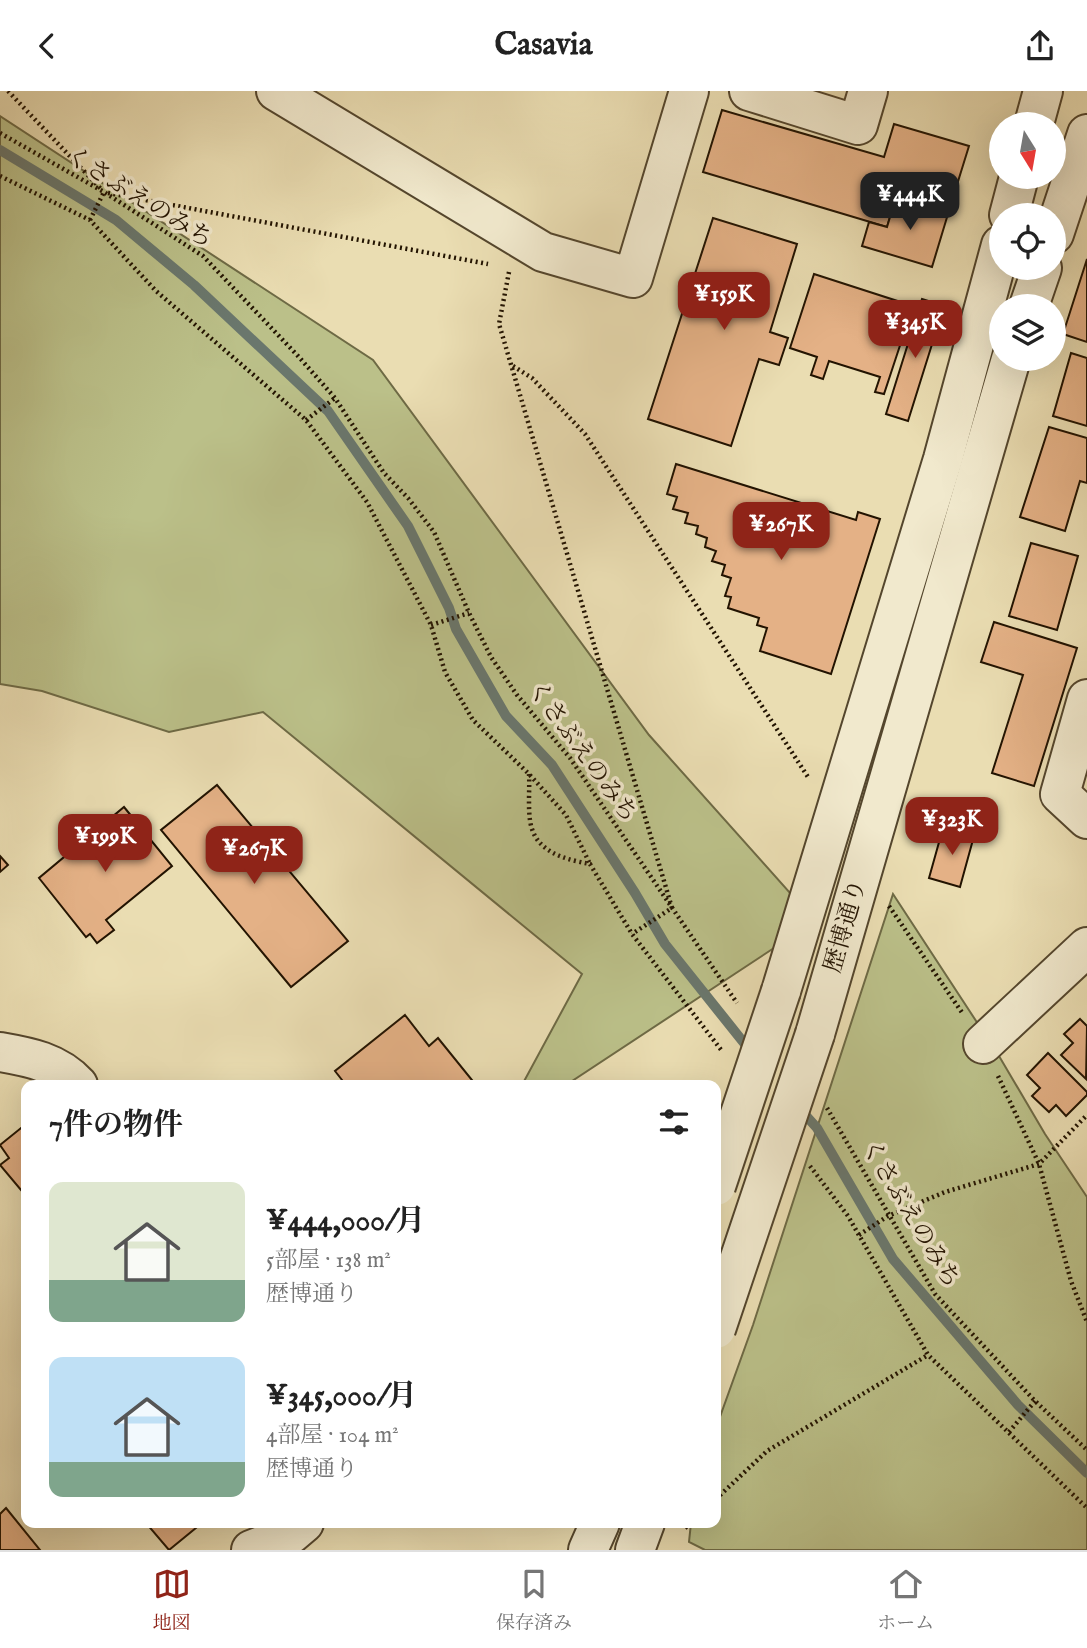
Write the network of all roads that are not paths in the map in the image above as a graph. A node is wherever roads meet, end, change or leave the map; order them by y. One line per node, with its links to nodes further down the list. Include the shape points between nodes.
1 (276, 91): 2 (street, via 513,252 543,251 633,278)
2 (689, 91)
3 (749, 91): 4 (street, via 858,125)
4 (868, 91)
5 (1043, 91): 6 (street)
6 (1037, 112)
7 (1087, 134): 8 (street)
8 (1064, 203)
9 (992, 280): 17 (street, 歴博通り, bridge, via 943,459 781,991)
10 (1008, 371): 18 (street, 歴博通り, bridge, via 815,1034)
11 (1087, 699): 12 (street, via 1060,794)
12 (1087, 819)
13 (1087, 947): 14 (street)
14 (983, 1044)
15 (0, 1052): 16 (street, via 34,1058)
16 (73, 1080)
17 (721, 1171)
18 (721, 1314)
19 (299, 1528): 22 (street)
20 (598, 1528): 23 (street)
21 (643, 1528): 24 (street)
22 (251, 1550)
23 (588, 1550)
24 (635, 1550)

